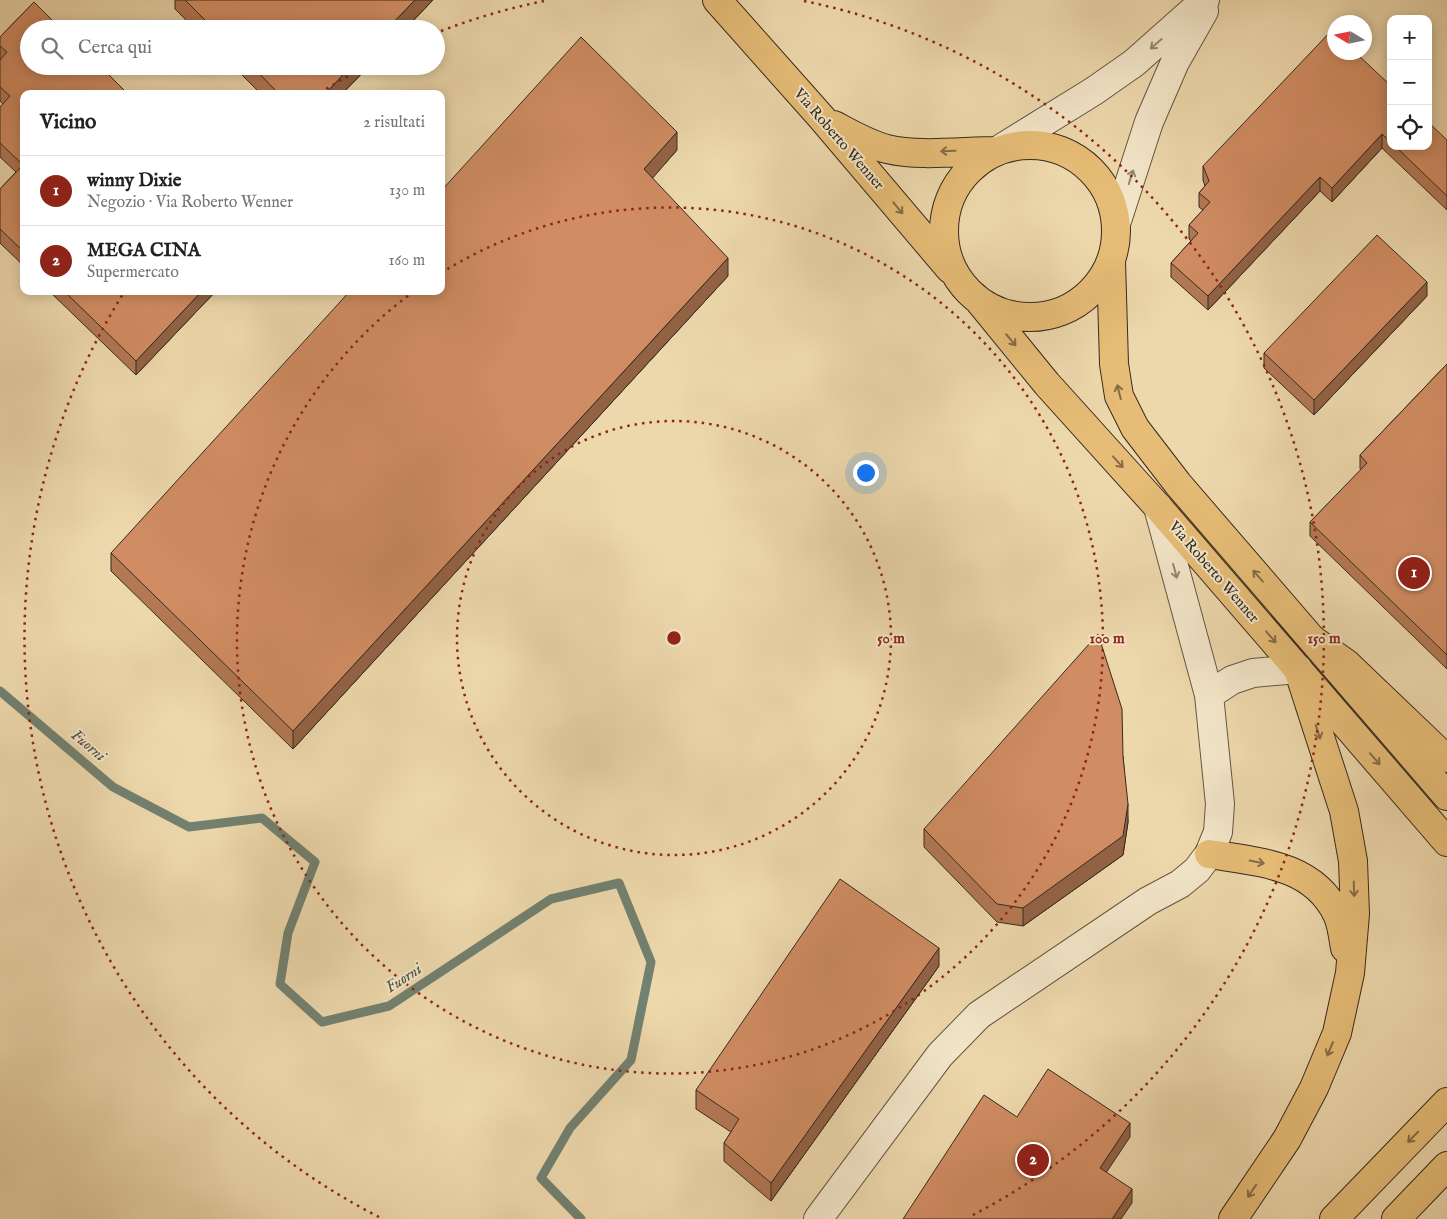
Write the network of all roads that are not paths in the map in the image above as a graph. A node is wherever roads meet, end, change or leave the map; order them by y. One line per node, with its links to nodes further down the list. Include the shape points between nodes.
1 (717, 0): 4 (main road, Via Roberto Wenner)
2 (1205, 0): 5 (street, one-way to 5, via 1134,63)
3 (1210, 0): 6 (street, one-way to 3, via 1149,122 1175,62)
4 (821, 117): 5 (main road, one-way to 4, via 889,149 870,143); 8 (main road, Via Roberto Wenner, one-way to 8)
5 (997, 151): 6 (main road, via 1023,144 1050,146 1075,157 1096,174 1110,197); 8 (main road, via 969,170 958,183 947,206 944,231 947,256)
6 (1116, 224): 7 (main road, via 1116,243)
7 (1111, 261): 9 (main road, via 1101,281 1085,298 1066,310 1045,316 1022,317 1000,312); 11 (main road, Via Roberto Wenner, one-way to 7, via 1178,484 1134,428 1119,396 1114,364)
8 (958, 279): 9 (main road)
9 (980, 302): 10 (main road, Via Roberto Wenner, one-way to 10)
10 (1158, 507): 12 (main road, Via Roberto Wenner, one-way to 12); 13 (street, one-way to 13)
11 (1313, 640): 14 (main road, via 1347,664); 15 (main road, Via Roberto Wenner)
12 (1298, 669): 13 (street, via 1253,673 1232,680); 16 (main road, Via Roberto Wenner, one-way to 16); 18 (main road, one-way to 18, via 1344,811 1353,861 1355,914)
13 (1208, 695): 17 (street, via 1220,804 1218,832)
14 (1447, 758)
15 (1447, 796)
16 (1447, 842)
17 (1209, 854): 18 (main road, one-way to 18, via 1286,868 1315,885 1338,916); 21 (street, via 1180,884 1148,901 979,1015 940,1055)
18 (1350, 973): 22 (main road, one-way to 22, via 1337,1033 1314,1088 1287,1139)
19 (1447, 1102): 23 (main road, one-way to 23)
20 (1447, 1166): 24 (main road)
21 (818, 1219)
22 (1233, 1219)
23 (1334, 1219)
24 (1396, 1219)

